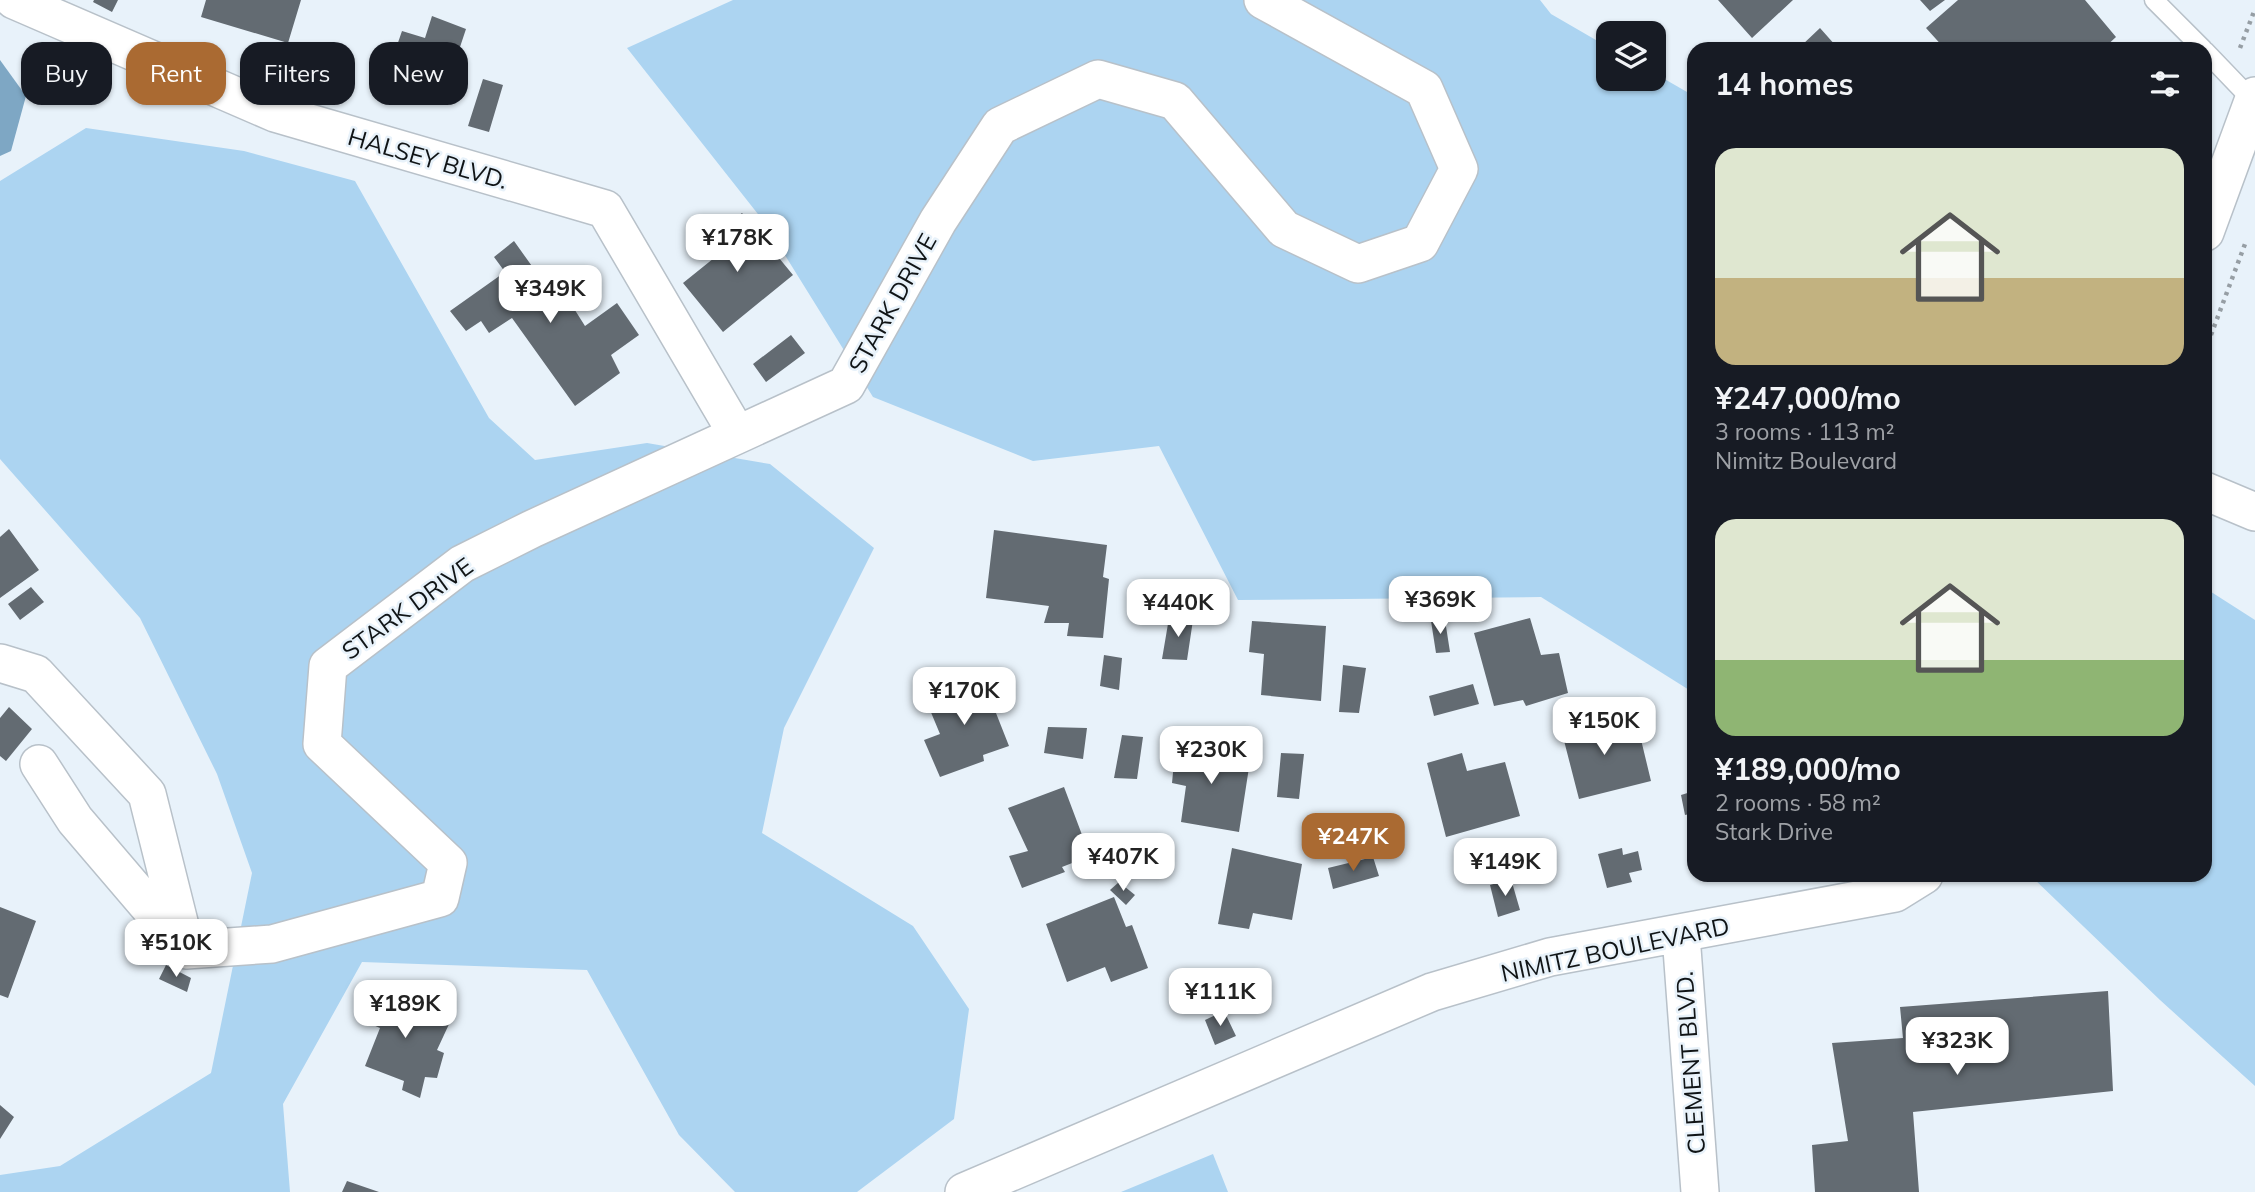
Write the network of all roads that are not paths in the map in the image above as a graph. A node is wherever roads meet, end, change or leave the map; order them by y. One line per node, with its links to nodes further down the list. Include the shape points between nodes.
1 (14, 0): 8 (street, HALSEY BLVD., via 275,113 605,209)
2 (1264, 0): 8 (street, STARK DRIVE, via 1424,89 1459,169 1420,243 1358,264 1284,229 1175,101 1098,79 1000,126 938,221 846,384)
3 (2154, 0): 4 (lane)
4 (2196, 42)
5 (2212, 58): 6 (lane)
6 (2254, 98): 7 (street)
7 (2212, 213)
8 (737, 434): 15 (street, STARK DRIVE, via 462,564 328,666 322,744 448,863 440,898 272,944)
9 (2212, 494): 10 (street)
10 (2255, 512)
11 (0, 663): 15 (street, via 36,674 147,794)
12 (39, 764): 15 (street, via 75,820)
13 (1912, 882): 14 (street, NIMITZ BOULEVARD, via 1895,893)
14 (1681, 935): 16 (street, NIMITZ BOULEVARD, via 1550,957 1432,992); 17 (street, CLEMENT BLVD.)
15 (186, 950)
16 (964, 1192)
17 (1700, 1192)

